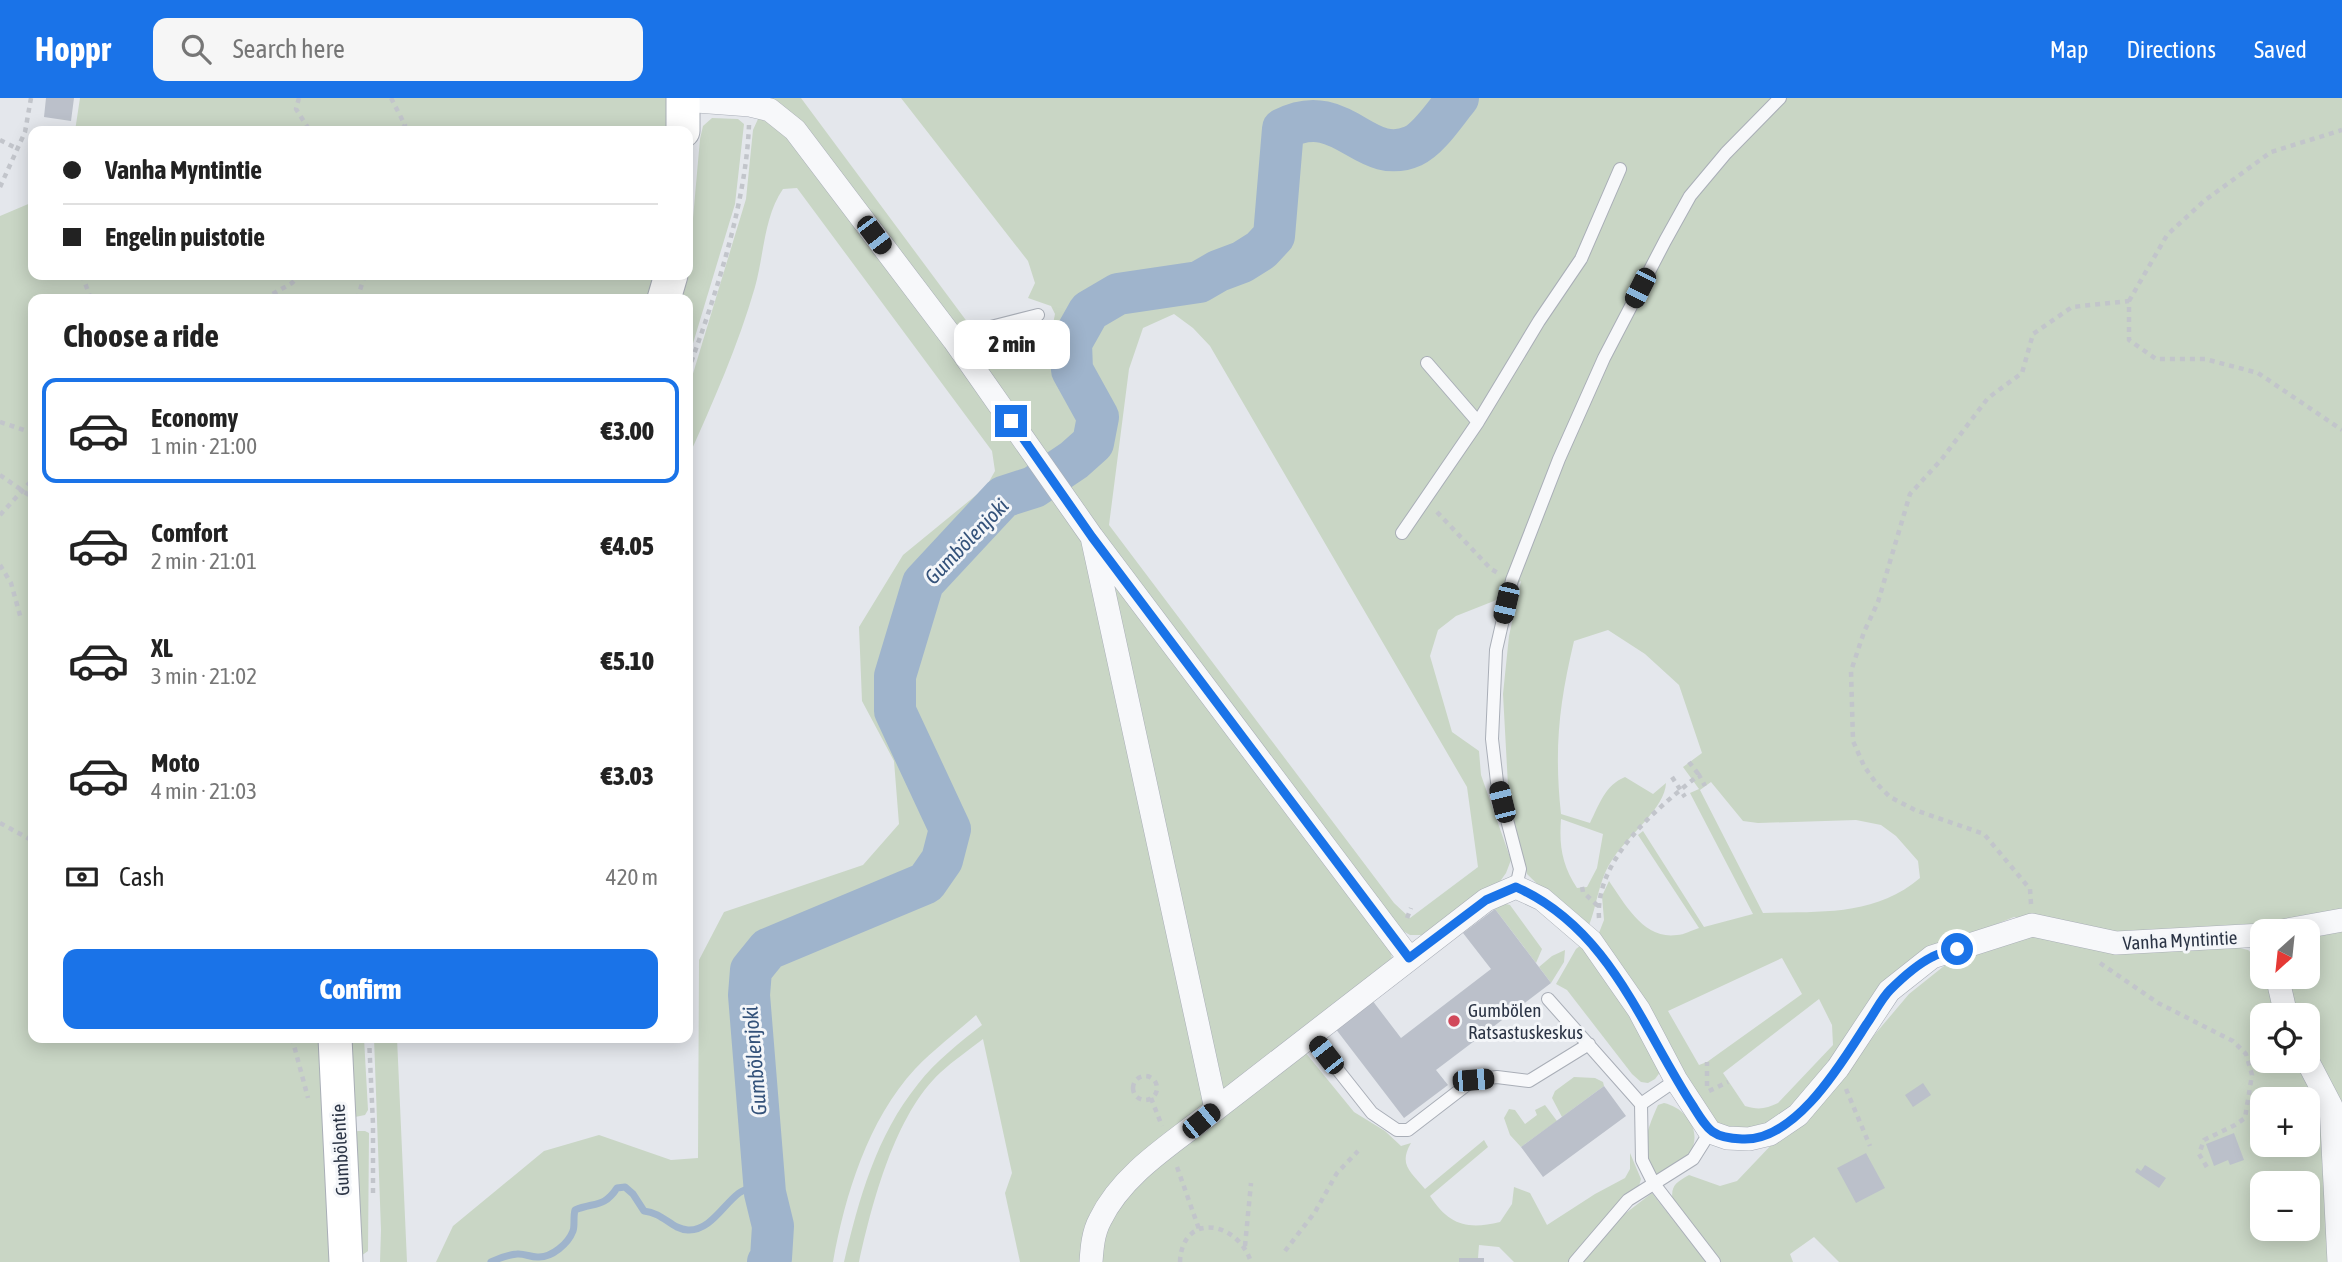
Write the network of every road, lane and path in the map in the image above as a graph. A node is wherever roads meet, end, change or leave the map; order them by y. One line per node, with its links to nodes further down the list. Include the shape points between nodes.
1 (31, 98): 11 (path)
2 (299, 98): 7 (path, via 296,109)
3 (391, 98): 8 (path)
4 (1780, 98): 33 (lane, via 1690,196 1604,358)
5 (750, 105): 6 (street); 18 (street, via 770,110 795,130); 19 (path, via 739,203)
6 (683, 110)
7 (307, 126)
8 (404, 126)
9 (2342, 130): 16 (path, via 2272,152 2204,201 2167,235)
10 (0, 140): 11 (path)
11 (18, 149): 13 (path)
12 (1620, 169): 22 (lane, via 1581,259)
13 (0, 187)
14 (295, 280): 15 (path)
15 (273, 294)
16 (2129, 301): 23 (path, via 2129,340 2156,359 2205,359 2258,373); 48 (path, via 2072,307 2033,334 2022,373 1988,398 1910,494 1852,671 1853,741 1876,783 1890,797 1915,810 1984,834 2030,889)
17 (1038, 315): 18 (lane)
18 (954, 340): 31 (street)
19 (693, 358)
20 (1427, 363): 22 (lane)
21 (0, 422): 24 (path)
22 (1478, 422): 28 (lane)
23 (2342, 430)
24 (28, 431)
25 (0, 475): 27 (path)
26 (28, 484): 29 (path)
27 (28, 495)
28 (1424, 499): 30 (lane); 33 (path, via 1490,569)
29 (0, 515)
30 (1402, 533)
31 (1092, 537): 51 (street); 65 (street)
32 (0, 565): 34 (path, via 12,583)
33 (1511, 580): 43 (lane, via 1496,650 1492,739 1497,782 1520,869)
34 (20, 619)
35 (1689, 762): 36 (path)
36 (1699, 775): 38 (path); 39 (path)
37 (1672, 777): 39 (path)
38 (1705, 786)
39 (1680, 790): 40 (path); 45 (path, via 1633,837 1606,873)
40 (1685, 797)
41 (0, 823): 42 (path)
42 (28, 838)
43 (1516, 887): 50 (street, via 1542,899); 51 (street, via 1486,900)
44 (1582, 887): 45 (path)
45 (1598, 906): 50 (path, via 1599,928)
46 (2342, 920): 47 (street)
47 (2320, 924)
48 (2032, 925): 49 (street, Vanha Myntintie, via 2116,943); 59 (street, Vanha Myntintie, via 1932,957 1889,991)
49 (2250, 940)
50 (1591, 941): 61 (street, via 1639,1010)
51 (1409, 958): 54 (street)
52 (2098, 961): 69 (path, via 2158,1003 2233,1041 2246,1054 2252,1075 2245,1118 2204,1140 2199,1154)
53 (1548, 999): 57 (lane)
54 (1311, 1036): 57 (lane, via 1372,1113 1397,1129 1408,1130 1473,1080 1529,1081); 65 (street)
55 (335, 1043): 75 (main road, Gumbölentie)
56 (369, 1043): 72 (path)
57 (1589, 1044): 64 (lane)
58 (1707, 1062): 63 (path)
59 (1838, 1068): 66 (street, Vanha Myntintie, via 1798,1115 1770,1133 1749,1139); 67 (path)
60 (2314, 1073): 81 (street, via 2331,1106)
61 (1676, 1080): 64 (lane); 66 (street)
62 (1135, 1092): 62 (path, via 1151,1098 1157,1089 1155,1081 1139,1078)
63 (1706, 1093)
64 (1642, 1104): 71 (lane, via 1642,1160)
65 (1216, 1109): 76 (street, via 1144,1166 1111,1202 1093,1241)
66 (1710, 1132): 71 (lane, via 1693,1159)
67 (1870, 1146)
68 (1358, 1151): 74 (path, via 1337,1173)
69 (2208, 1170)
70 (1251, 1183): 73 (path)
71 (1654, 1184): 79 (lane, via 1628,1200); 80 (lane)
72 (373, 1207)
73 (1245, 1247): 77 (path, via 1227,1231 1199,1228 1188,1239); 78 (path)
74 (1285, 1251)
75 (346, 1262)
76 (1091, 1262)
77 (1180, 1262)
78 (1251, 1262)
79 (1575, 1262)
80 (1714, 1262)
81 (2339, 1262)

